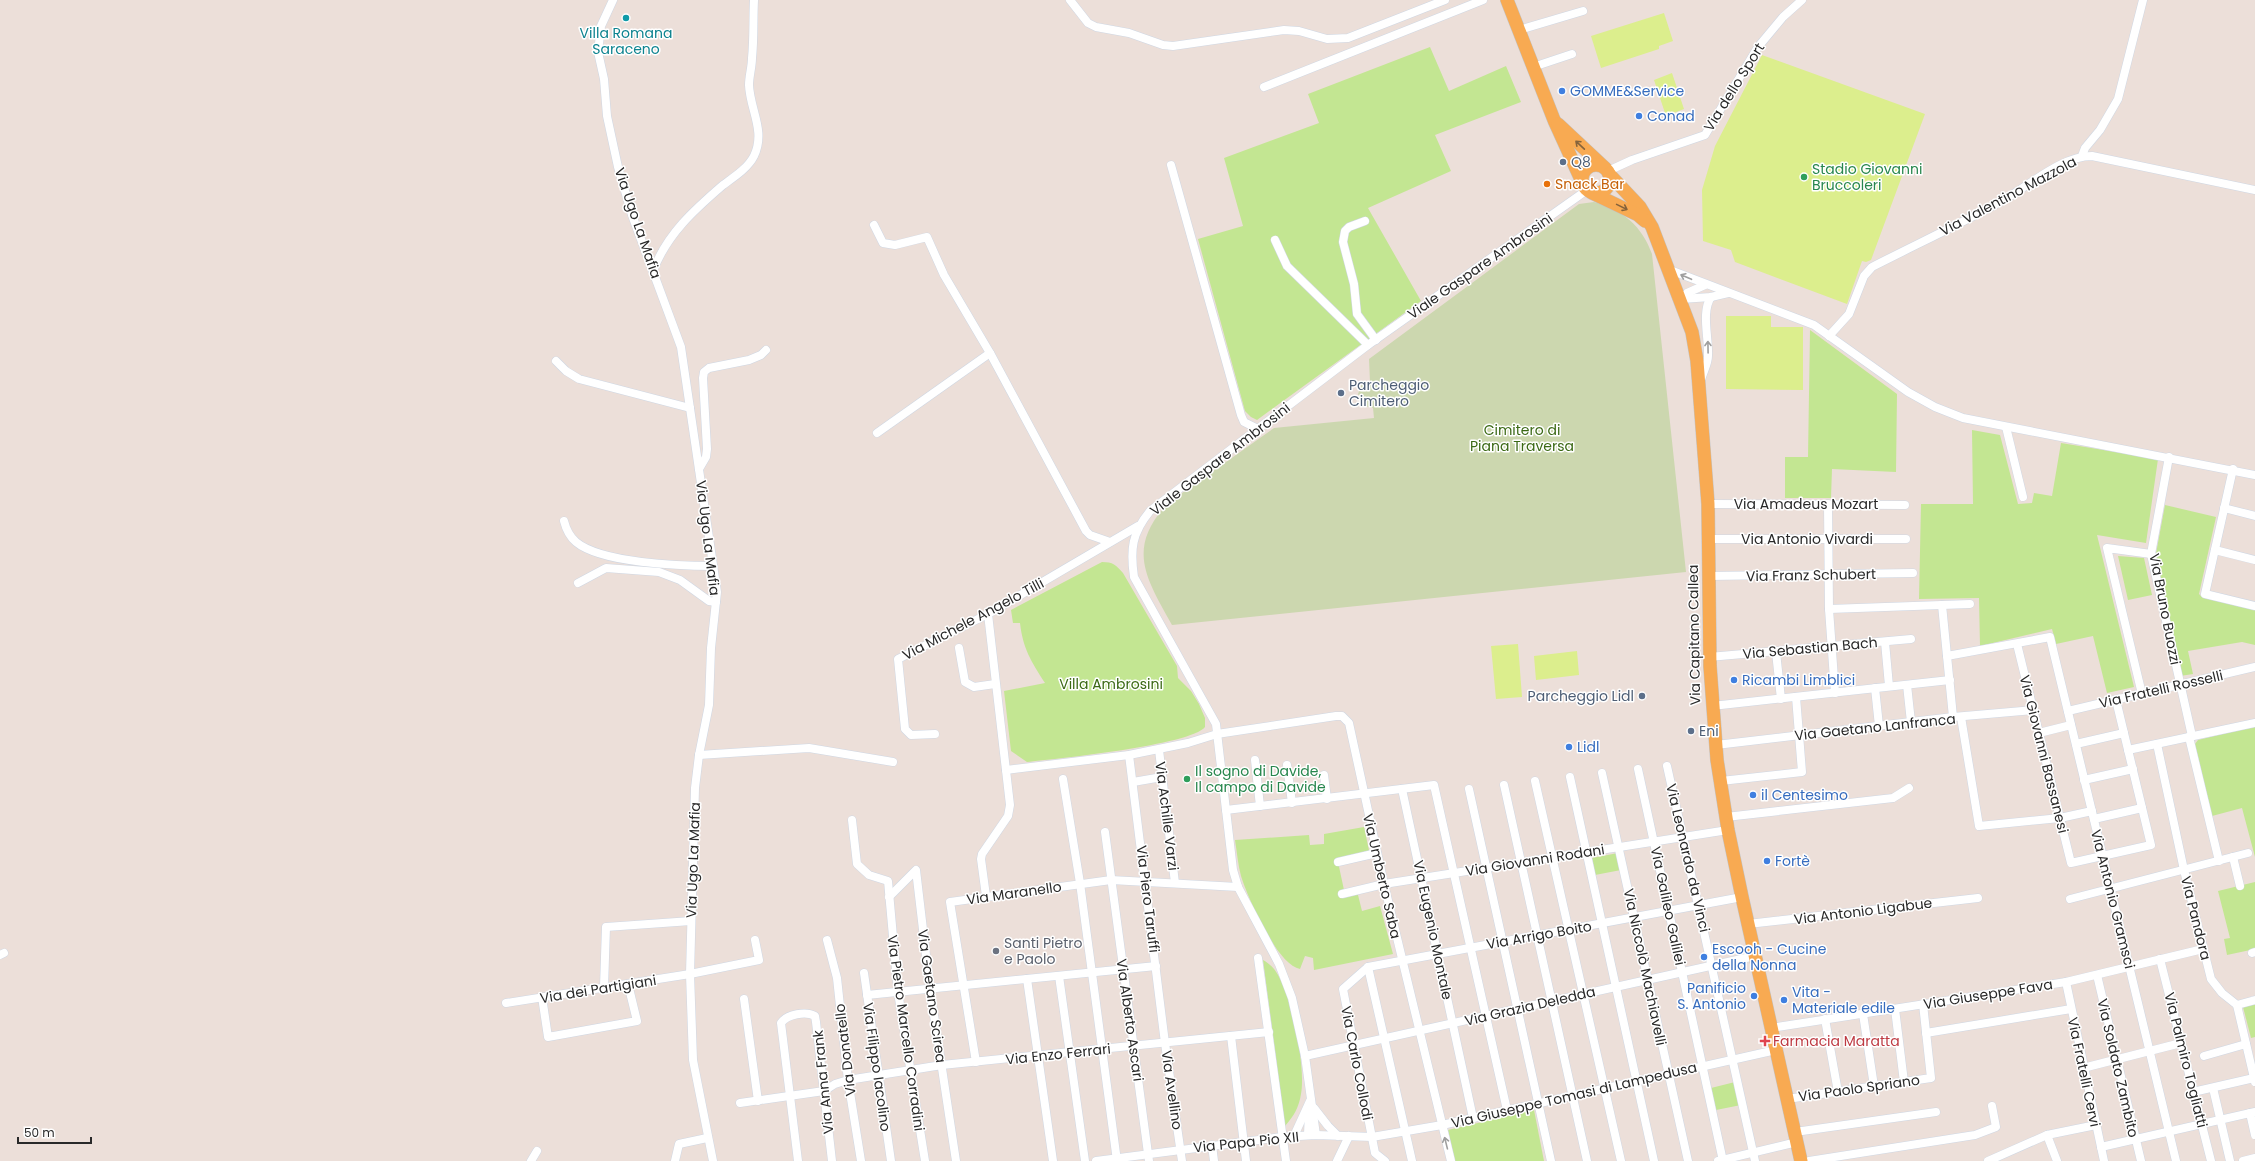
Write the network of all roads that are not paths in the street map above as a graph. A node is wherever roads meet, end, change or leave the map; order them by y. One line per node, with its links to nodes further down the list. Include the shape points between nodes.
1 (613, 0): 25 (street, Via Ugo La Mafia, via 601,26 598,52 604,79 607,116 620,174)
2 (754, 0): 25 (street, via 753,57 749,84 758,124 756,150 749,163 687,216 659,256)
3 (1070, 0): 4 (street, via 1088,23 1096,27 1129,33 1162,45 1173,46 1284,30 1300,31 1327,39 1348,38)
4 (1445, 0)
5 (1483, 0): 13 (street)
6 (1507, 0): 10 (main road)
7 (1802, 0): 17 (street, Via dello Sport, via 1783,17 1758,47 1705,135)
8 (2143, 0): 15 (street, via 2118,99)
9 (1583, 10): 10 (street)
10 (1518, 30): 12 (main road)
11 (1572, 54): 12 (street)
12 (1533, 67): 14 (main road)
13 (1264, 87)
14 (1554, 120): 17 (main road, Via Capitano Callea, one-way to 14); 18 (main road)
15 (2082, 156): 19 (street, Via Valentino Mazzola); 30 (street, Via Valentino Mazzola, via 2065,162 2002,201 1872,267 1864,276 1849,314)
16 (1171, 165): 39 (street, via 1241,415 1244,422)
17 (1608, 172): 18 (main road, via 1610,182 1606,190 1599,193); 18 (main road, via 1598,165 1590,167 1584,173); 22 (main road, Via Capitano Callea, via 1640,207)
18 (1587, 189): 22 (main road, one-way to 22, via 1638,215); 31 (street, Viale Gaspare Ambrosini)
19 (2255, 190)
20 (1365, 221): 31 (street, via 1349,227 1345,231 1343,242 1354,284 1357,314)
21 (874, 225): 34 (street, via 883,243 895,245 927,237 944,275)
22 (1652, 227): 24 (main road, Via Capitano Callea)
23 (1275, 240): 32 (street, via 1287,266)
24 (1670, 270): 26 (street, one-way to 24); 29 (main road, Via Capitano Callea)
25 (653, 271): 37 (street, Via Ugo La Mafia, via 681,347)
26 (1705, 285): 27 (street); 29 (street, via 1687,293)
27 (1729, 293): 28 (street); 30 (street, via 1808,322)
28 (1711, 297): 29 (street); 36 (street, one-way to 28, via 1708,358 1707,312)
29 (1681, 299): 36 (main road, Via Capitano Callea, via 1692,332)
30 (1829, 336): 38 (street, via 1928,403 1968,420)
31 (1376, 340): 32 (street, Viale Gaspare Ambrosini)
32 (1368, 345): 39 (street, Viale Gaspare Ambrosini)
33 (766, 350): 42 (street, via 756,358 710,368 704,372 707,449 706,457)
34 (990, 353): 40 (street); 56 (street, via 1086,531)
35 (556, 361): 37 (street, via 579,379)
36 (1700, 385): 46 (main road, Via Capitano Callea)
37 (690, 408): 42 (street, Via Ugo La Mafia)
38 (2006, 428): 41 (street); 45 (street)
39 (1258, 429): 52 (street, Viale Gaspare Ambrosini, via 1150,511)
40 (877, 433)
41 (2169, 457): 43 (street); 58 (street, Via Bruno Buozzi)
42 (699, 469): 60 (street, Via Ugo La Mafia)
43 (2233, 469): 44 (street); 49 (street)
44 (2255, 475)
45 (2023, 496)
46 (1708, 504): 47 (street, Via Amadeus Mozart); 53 (main road, Via Capitano Callea)
47 (1828, 504): 48 (street, Via Amadeus Mozart); 54 (street)
48 (1905, 505)
49 (2224, 508): 50 (street); 57 (street)
50 (2255, 516)
51 (564, 520): 60 (street, via 569,535 575,542 602,555 676,565)
52 (1138, 526): 56 (street, Via Michele Angelo Tilli); 102 (street, Viale Gaspare Ambrosini, via 1132,550 1134,576 1216,724)
53 (1708, 539): 54 (street, Via Antonio Vivardi); 63 (main road, Via Capitano Callea)
54 (1828, 539): 55 (street, Via Antonio Vivardi); 62 (street)
55 (1906, 539)
56 (1110, 542): 70 (street, Via Michele Angelo Tilli)
57 (2215, 550): 59 (street); 68 (street, via 2205,594)
58 (2151, 554): 83 (street, Via Bruno Buozzi); 87 (street, via 2107,548)
59 (2255, 560)
60 (713, 566): 65 (street, Via Ugo La Mafia)
61 (1913, 573): 62 (street, Via Franz Schubert)
62 (1829, 574): 63 (street, Via Franz Schubert); 69 (street)
63 (1709, 576): 78 (main road, Via Capitano Callea)
64 (578, 583): 65 (street, via 606,568 659,572 680,580 709,601)
65 (716, 602): 110 (street, Via Ugo La Mafia, via 709,705)
66 (1970, 604): 67 (street)
67 (1942, 605): 69 (street); 77 (street)
68 (2255, 606)
69 (1829, 609): 74 (street)
70 (988, 614): 81 (street); 101 (street, Via Michele Angelo Tilli, via 898,659 904,729 911,735)
71 (1911, 638): 72 (street, Via Sebastian Bach)
72 (1884, 642): 74 (street, Via Sebastian Bach); 84 (street)
73 (2017, 644): 77 (street); 92 (street, Via Giovanni Bassanesi); 93 (street, Via Antonio Gramsci, via 2050,637)
74 (1831, 647): 76 (street, Via Sebastian Bach); 86 (street)
75 (959, 648): 81 (street, via 965,682 974,687)
76 (1776, 652): 78 (street, Via Sebastian Bach); 89 (street)
77 (1947, 656): 80 (street)
78 (1709, 657): 91 (main road, Via Capitano Callea)
79 (2255, 667): 83 (street, Via Fratelli Rosselli)
80 (1950, 680): 82 (street); 94 (street)
81 (995, 684): 118 (street)
82 (1907, 685): 84 (street); 95 (street)
83 (2180, 685): 87 (street, Via Fratelli Rosselli); 104 (street, Via Bruno Buozzi)
84 (1889, 686): 85 (street)
85 (1874, 688): 86 (street); 98 (street)
86 (1835, 693): 88 (street)
87 (2142, 694): 90 (street, Via Fratelli Rosselli)
88 (1796, 697): 89 (street); 103 (street)
89 (1781, 699): 91 (street)
90 (2116, 700): 93 (street, Via Fratelli Rosselli); 100 (street)
91 (1712, 706): 107 (main road, Via Capitano Callea)
92 (2034, 710): 94 (street, Via Gaetano Lanfranca); 99 (street, Via Giovanni Bassanesi)
93 (2068, 711): 97 (street, Via Antonio Gramsci)
94 (1957, 717): 95 (street, Via Gaetano Lanfranca); 139 (street, via 1978,826)
95 (1911, 722): 98 (street, Via Gaetano Lanfranca)
96 (2255, 723): 104 (street)
97 (2071, 725): 99 (street); 105 (street, Via Antonio Gramsci)
98 (1879, 726): 103 (street, Via Gaetano Lanfranca)
99 (2039, 733): 139 (street, Via Giovanni Bassanesi)
100 (2124, 733): 105 (street); 109 (street)
101 (935, 734)
102 (1217, 734): 108 (street, Via Umberto Saba); 132 (street, Via Umberto Saba, via 1342,716 1350,723); 137 (street, Viale Gaspare Ambrosini)
103 (1800, 735): 107 (street, Via Gaetano Lanfranca); 126 (street, via 1802,772)
104 (2191, 736): 106 (street); 152 (street, Via Bruno Buozzi)
105 (2076, 744): 124 (street, Via Antonio Gramsci)
106 (2157, 744): 109 (street); 156 (street, Via Pandora)
107 (1716, 745): 126 (main road, Via Capitano Callea)
108 (1159, 750): 111 (street, Via Umberto Saba); 121 (street, Via Achille Varzi)
109 (2128, 750): 117 (street)
110 (699, 755): 113 (street, via 809,748); 176 (street, Via Ugo La Mafia, via 695,788)
111 (1129, 755): 118 (street, Via Umberto Saba); 127 (street, Via Piero Taruffi)
112 (1255, 760): 135 (street)
113 (893, 762)
114 (1287, 765): 134 (street)
115 (1667, 766): 143 (street, Via Leonardo da Vinci)
116 (1638, 769): 144 (street, Via Galileo Galilei)
117 (2133, 769): 124 (street); 136 (street)
118 (1006, 770): 168 (street, via 1010,796 1008,816 985,848 981,859)
119 (1602, 773): 145 (street, Via Niccolò Machiavelli)
120 (1324, 775): 133 (street)
121 (1162, 777): 127 (street); 162 (street, Via Achille Varzi)
122 (1570, 777): 146 (street)
123 (1063, 779): 161 (street)
124 (2084, 780): 138 (street, Via Antonio Gramsci)
125 (1535, 781): 151 (street)
126 (1720, 781): 141 (main road, Via Capitano Callea)
127 (1133, 782): 160 (street, Via Piero Taruffi)
128 (1504, 785): 154 (street)
129 (1910, 788): 141 (street, Via Giovanni Rodani, via 1893,798)
130 (1402, 789): 132 (street); 157 (street, via 1434,785); 158 (street, Via Eugenio Montale)
131 (1469, 789): 155 (street)
132 (1364, 795): 133 (street); 147 (street, Via Umberto Saba)
133 (1327, 799): 134 (street)
134 (1292, 803): 135 (street)
135 (1260, 806): 137 (street)
136 (2142, 808): 138 (street); 149 (street, via 2151,845)
137 (1226, 810): 165 (street, Viale Gaspare Ambrosini, via 1233,870)
138 (2093, 815): 139 (street); 149 (street, Via Antonio Gramsci)
139 (2060, 818): 149 (street, Via Giovanni Bassanesi, via 2071,863)
140 (852, 820): 169 (street, Via Pietro Marcello Corradini, via 857,864 869,875 888,881)
141 (1727, 824): 143 (street, Via Giovanni Rodani); 170 (main road, Via Capitano Callea)
142 (1105, 832): 159 (street, Via Alberto Ascari)
143 (1683, 837): 144 (street, Via Giovanni Rodani); 173 (street, Via Leonardo da Vinci)
144 (1654, 842): 145 (street, Via Giovanni Rodani); 174 (street, Via Galileo Galilei)
145 (1619, 847): 146 (street, Via Giovanni Rodani); 175 (street, Via Niccolò Machiavelli)
146 (1587, 852): 151 (street, Via Giovanni Rodani); 177 (street)
147 (1377, 853): 153 (street); 163 (street, Via Umberto Saba)
148 (2248, 853): 150 (street)
149 (2103, 856): 166 (street, Via Antonio Gramsci)
150 (2234, 857): 152 (street); 164 (street)
151 (1553, 858): 154 (street, Via Giovanni Rodani); 179 (street)
152 (2220, 861): 156 (street)
153 (1338, 862)
154 (1521, 862): 155 (street, Via Giovanni Rodani); 180 (street)
155 (1486, 868): 157 (street, Via Giovanni Rodani); 183 (street)
156 (2184, 870): 166 (street); 185 (street, Via Pandora)
157 (1454, 873): 158 (street, Via Giovanni Rodani); 184 (street)
158 (1422, 878): 163 (street, Via Giovanni Rodani); 186 (street, Via Eugenio Montale)
159 (1111, 880): 160 (street, Via Maranello); 161 (street, Via Maranello); 195 (street, Via Alberto Ascari)
160 (1146, 881): 162 (street, Via Maranello); 192 (street, Via Piero Taruffi)
161 (1080, 883): 168 (street, Via Maranello); 198 (street)
162 (1175, 883): 165 (street, Via Maranello)
163 (1384, 884): 167 (street, Via Giovanni Rodani); 190 (street, Via Umberto Saba)
164 (2240, 886)
165 (1238, 887): 244 (street, Viale Gaspare Ambrosini, via 1279,964 1292,998)
166 (2111, 888): 172 (street); 194 (street, Via Antonio Gramsci)
167 (1342, 894)
168 (986, 896): 206 (street, Via Maranello, via 950,902)
169 (889, 897): 209 (street, Via Gaetano Scirea, via 916,870); 211 (street, Via Pietro Marcello Corradini)
170 (1742, 897): 173 (street, Via Arrigo Boito); 178 (main road, Via Capitano Callea)
171 (1978, 898): 178 (street, Via Antonio Ligabue)
172 (2070, 899)
173 (1698, 905): 174 (street, Via Arrigo Boito); 191 (street, Via Leonardo da Vinci)
174 (1669, 911): 175 (street, Via Arrigo Boito); 196 (street, Via Galileo Galilei)
175 (1634, 917): 177 (street, Via Arrigo Boito); 203 (street, Via Niccolò Machiavelli)
176 (691, 921): 199 (street, Via Ugo La Mafia); 207 (street, via 606,927)
177 (1602, 923): 179 (street, Via Arrigo Boito); 208 (street)
178 (1748, 924): 187 (main road, Via Capitano Callea)
179 (1569, 929): 180 (street, Via Arrigo Boito); 212 (street)
180 (1537, 935): 183 (street, Via Arrigo Boito); 217 (street)
181 (755, 940): 199 (street, Via dei Partigiani, via 759,960)
182 (827, 940): 255 (street, Via Donatello, via 837,978)
183 (1503, 942): 184 (street, Via Arrigo Boito); 221 (street)
184 (1471, 948): 186 (street, Via Arrigo Boito); 225 (street)
185 (2203, 949): 189 (street, Via Giuseppe Fava); 220 (street, Via Pandora, via 2211,979)
186 (1438, 954): 190 (street, Via Arrigo Boito); 227 (street, Via Eugenio Montale)
187 (1755, 956): 191 (street, Via Grazia Deledda); 228 (main road, Via Capitano Callea)
188 (1258, 958): 230 (street)
189 (2160, 959): 194 (street, Via Giuseppe Fava); 235 (street, Via Palmiro Togliatti)
190 (1402, 960): 193 (street, Via Arrigo Boito); 229 (street, Via Umberto Saba)
191 (1712, 965): 196 (street, Via Grazia Deledda); 246 (street, Via Leonardo da Vinci)
192 (1156, 966): 195 (street); 234 (street, Via Piero Taruffi)
193 (1368, 967): 210 (street, Via Arrigo Boito); 233 (street)
194 (2130, 967): 200 (street, Via Giuseppe Fava); 241 (street, Via Antonio Gramsci)
195 (1123, 969): 198 (street); 238 (street, Via Alberto Ascari)
196 (1682, 972): 203 (street, Via Grazia Deledda); 250 (street, Via Galileo Galilei)
197 (864, 973): 213 (street, Via Filippo Iacolino)
198 (1092, 973): 201 (street); 239 (street)
199 (690, 974): 205 (street, Via dei Partigiani); 292 (street, Via Ugo La Mafia, via 693,1060)
200 (2097, 975): 204 (street, Via Giuseppe Fava); 247 (street, Via Soldato Zambito)
201 (1059, 976): 202 (street); 242 (street)
202 (1027, 979): 206 (street); 243 (street)
203 (1648, 980): 208 (street, Via Grazia Deledda); 253 (street, Via Niccolò Machiavelli)
204 (2066, 982): 219 (street, Via Giuseppe Fava); 223 (street, Via Fratelli Cervi)
205 (628, 984): 207 (street, Via dei Partigiani); 214 (street, via 637,1021 548,1037)
206 (964, 985): 209 (street); 248 (street, Via Maranello)
207 (604, 987): 214 (street, Via dei Partigiani)
208 (1616, 987): 212 (street, Via Grazia Deledda); 257 (street)
209 (930, 989): 211 (street); 249 (street, Via Gaetano Scirea)
210 (1342, 990): 237 (street, Via Carlo Collodi)
211 (898, 992): 213 (street); 252 (street, Via Pietro Marcello Corradini)
212 (1583, 994): 217 (street, Via Grazia Deledda); 260 (street)
213 (867, 995): 254 (street, Via Filippo Iacolino)
214 (542, 997): 218 (street, Via dei Partigiani)
215 (744, 999): 269 (street)
216 (2255, 1000): 220 (street)
217 (1551, 1001): 221 (street, Via Grazia Deledda); 265 (street)
218 (506, 1004)
219 (1923, 1004): 222 (street, Via Giuseppe Fava); 231 (street)
220 (2237, 1005): 236 (street)
221 (1518, 1008): 225 (street, Via Grazia Deledda); 271 (street)
222 (1895, 1009): 224 (street, Via Giuseppe Fava); 258 (street)
223 (2071, 1009): 231 (street); 251 (street, Via Fratelli Cervi)
224 (1863, 1014): 226 (street, Via Giuseppe Fava); 259 (street)
225 (1486, 1016): 227 (street, Via Grazia Deledda); 273 (street)
226 (1825, 1019): 228 (street, Via Giuseppe Fava); 263 (street)
227 (1452, 1023): 229 (street, Via Grazia Deledda); 276 (street, Via Eugenio Montale)
228 (1771, 1028): 240 (main road, Via Capitano Callea)
229 (1420, 1030): 233 (street, Via Grazia Deledda); 279 (street, Via Umberto Saba)
230 (1269, 1032): 232 (street, Via Enzo Ferrari); 289 (street)
231 (1926, 1033): 258 (street, Via Paolo Spriano, via 1931,1078)
232 (1232, 1036): 234 (street, Via Enzo Ferrari); 294 (street)
233 (1384, 1038): 237 (street, Via Grazia Deledda); 281 (street)
234 (1165, 1043): 238 (street, Via Enzo Ferrari); 297 (street, Via Avellino)
235 (2181, 1043): 241 (street); 264 (street, Via Palmiro Togliatti)
236 (2246, 1044): 245 (street); 256 (street)
237 (1353, 1045): 244 (street, Via Grazia Deledda); 290 (street, Via Carlo Collodi)
238 (1134, 1046): 239 (street, Via Enzo Ferrari); 299 (street, Via Alberto Ascari)
239 (1102, 1049): 242 (street, Via Enzo Ferrari); 303 (street)
240 (1776, 1050): 246 (street, Via Giuseppe Tomasi di Lampedusa); 267 (main road, Via Capitano Callea)
241 (2150, 1051): 247 (street); 282 (street, Via Antonio Gramsci)
242 (1070, 1052): 243 (street, Via Enzo Ferrari); 314 (street)
243 (1038, 1056): 248 (street, Via Enzo Ferrari); 313 (street)
244 (1305, 1056): 268 (street, Viale Gaspare Ambrosini)
245 (2204, 1056)
246 (1733, 1060): 250 (street, Via Giuseppe Tomasi di Lampedusa); 301 (street, Via Leonardo da Vinci)
247 (2116, 1060): 251 (street); 293 (street, Via Soldato Zambito)
248 (976, 1062): 249 (street, Via Enzo Ferrari)
249 (942, 1066): 252 (street, Via Enzo Ferrari); 312 (street, Via Gaetano Scirea)
250 (1703, 1066): 253 (street, Via Giuseppe Tomasi di Lampedusa); 329 (street, Via Galileo Galilei)
251 (2083, 1068): 280 (street, Via Fratelli Cervi)
252 (910, 1070): 254 (street, Via Enzo Ferrari); 311 (street, Via Pietro Marcello Corradini)
253 (1669, 1074): 257 (street, Via Giuseppe Tomasi di Lampedusa); 328 (street, Via Niccolò Machiavelli)
254 (878, 1075): 255 (street, Via Enzo Ferrari); 310 (street, Via Filippo Iacolino)
255 (848, 1080): 262 (street, Via Enzo Ferrari); 309 (street, Via Donatello)
256 (2254, 1080): 261 (street)
257 (1637, 1081): 260 (street, Via Giuseppe Tomasi di Lampedusa); 327 (street)
258 (1904, 1082): 259 (street, Via Paolo Spriano)
259 (1874, 1086): 263 (street, Via Paolo Spriano)
260 (1604, 1088): 265 (street, Via Giuseppe Tomasi di Lampedusa); 326 (street)
261 (2213, 1088): 264 (street); 277 (street)
262 (824, 1091): 266 (street, Via Enzo Ferrari); 266 (street, Via Anna Frank, via 815,1016 810,1013 789,1016 781,1023); 308 (street, Via Anna Frank)
263 (1838, 1092): 267 (street, Via Paolo Spriano)
264 (2194, 1092): 278 (street, Via Palmiro Togliatti)
265 (1572, 1096): 271 (street, Via Giuseppe Tomasi di Lampedusa); 325 (street)
266 (790, 1097): 269 (street, Via Enzo Ferrari); 307 (street)
267 (1787, 1099): 291 (main road, Via Capitano Callea)
268 (1310, 1100): 283 (street, Viale Gaspare Ambrosini); 286 (street); 287 (street, Viale Gaspare Ambrosini)
269 (758, 1101): 270 (street, Via Enzo Ferrari)
270 (740, 1103)
271 (1539, 1103): 273 (street, Via Giuseppe Tomasi di Lampedusa); 324 (street)
272 (1992, 1106): 331 (street, via 1996,1127 1975,1135)
273 (1507, 1110): 276 (street, Via Giuseppe Tomasi di Lampedusa)
274 (1936, 1112): 291 (street)
275 (2253, 1112): 277 (street); 285 (street)
276 (1473, 1118): 279 (street, Via Giuseppe Tomasi di Lampedusa)
277 (2220, 1120): 278 (street); 338 (street)
278 (2202, 1124): 282 (street); 337 (street, Via Palmiro Togliatti)
279 (1442, 1125): 281 (street, Via Giuseppe Tomasi di Lampedusa); 323 (street, Via Umberto Saba, one-way to 279)
280 (2096, 1125): 284 (street); 296 (street, Via Fratelli Cervi)
281 (1406, 1131): 290 (street, Via Giuseppe Tomasi di Lampedusa); 322 (street)
282 (2169, 1132): 293 (street); 336 (street, Via Antonio Gramsci)
283 (1312, 1135): 286 (street, Via Papa Pio XII); 287 (street, Via Papa Pio XII)
284 (2047, 1135): 332 (street); 333 (street)
285 (2255, 1135)
286 (1294, 1136): 289 (street, Via Papa Pio XII)
287 (1338, 1136): 288 (street, Via Papa Pio XII)
288 (1349, 1136): 290 (street, Via Papa Pio XII); 320 (street)
289 (1282, 1137): 294 (street, Via Papa Pio XII); 319 (street)
290 (1372, 1137): 300 (street, Via Carlo Collodi)
291 (1796, 1137): 301 (street); 330 (main road, Via Capitano Callea)
292 (707, 1138): 305 (street, via 679,1144); 306 (street, Via Ugo La Mafia)
293 (2135, 1139): 296 (street); 335 (street, Via Soldato Zambito)
294 (1244, 1141): 295 (street, Via Papa Pio XII); 318 (street)
295 (1212, 1145): 297 (street, Via Papa Pio XII); 317 (street)
296 (2101, 1147): 334 (street, Via Fratelli Cervi)
297 (1181, 1150): 299 (street, Via Papa Pio XII); 316 (street, Via Avellino)
298 (537, 1151): 304 (street)
299 (1149, 1157): 303 (street, Via Papa Pio XII)
300 (1374, 1157): 321 (street)
301 (1754, 1157): 329 (street)
302 (2255, 1158): 339 (street)
303 (1117, 1160): 315 (street, Via Papa Pio XII)
304 (531, 1161)
305 (675, 1161)
306 (713, 1161)
307 (798, 1161)
308 (832, 1161)
309 (861, 1161)
310 (891, 1161)
311 (925, 1161)
312 (956, 1161)
313 (1053, 1161)
314 (1085, 1161)
315 (1096, 1161)
316 (1182, 1161)
317 (1214, 1161)
318 (1246, 1161)
319 (1286, 1161)
320 (1337, 1161)
321 (1385, 1161)
322 (1412, 1161)
323 (1451, 1161)
324 (1551, 1161)
325 (1587, 1161)
326 (1621, 1161)
327 (1654, 1161)
328 (1688, 1161)
329 (1721, 1161)
330 (1801, 1161)
331 (1809, 1161)
332 (1988, 1161)
333 (2057, 1161)
334 (2104, 1161)
335 (2140, 1161)
336 (2176, 1161)
337 (2211, 1161)
338 (2230, 1161)
339 (2243, 1161)

